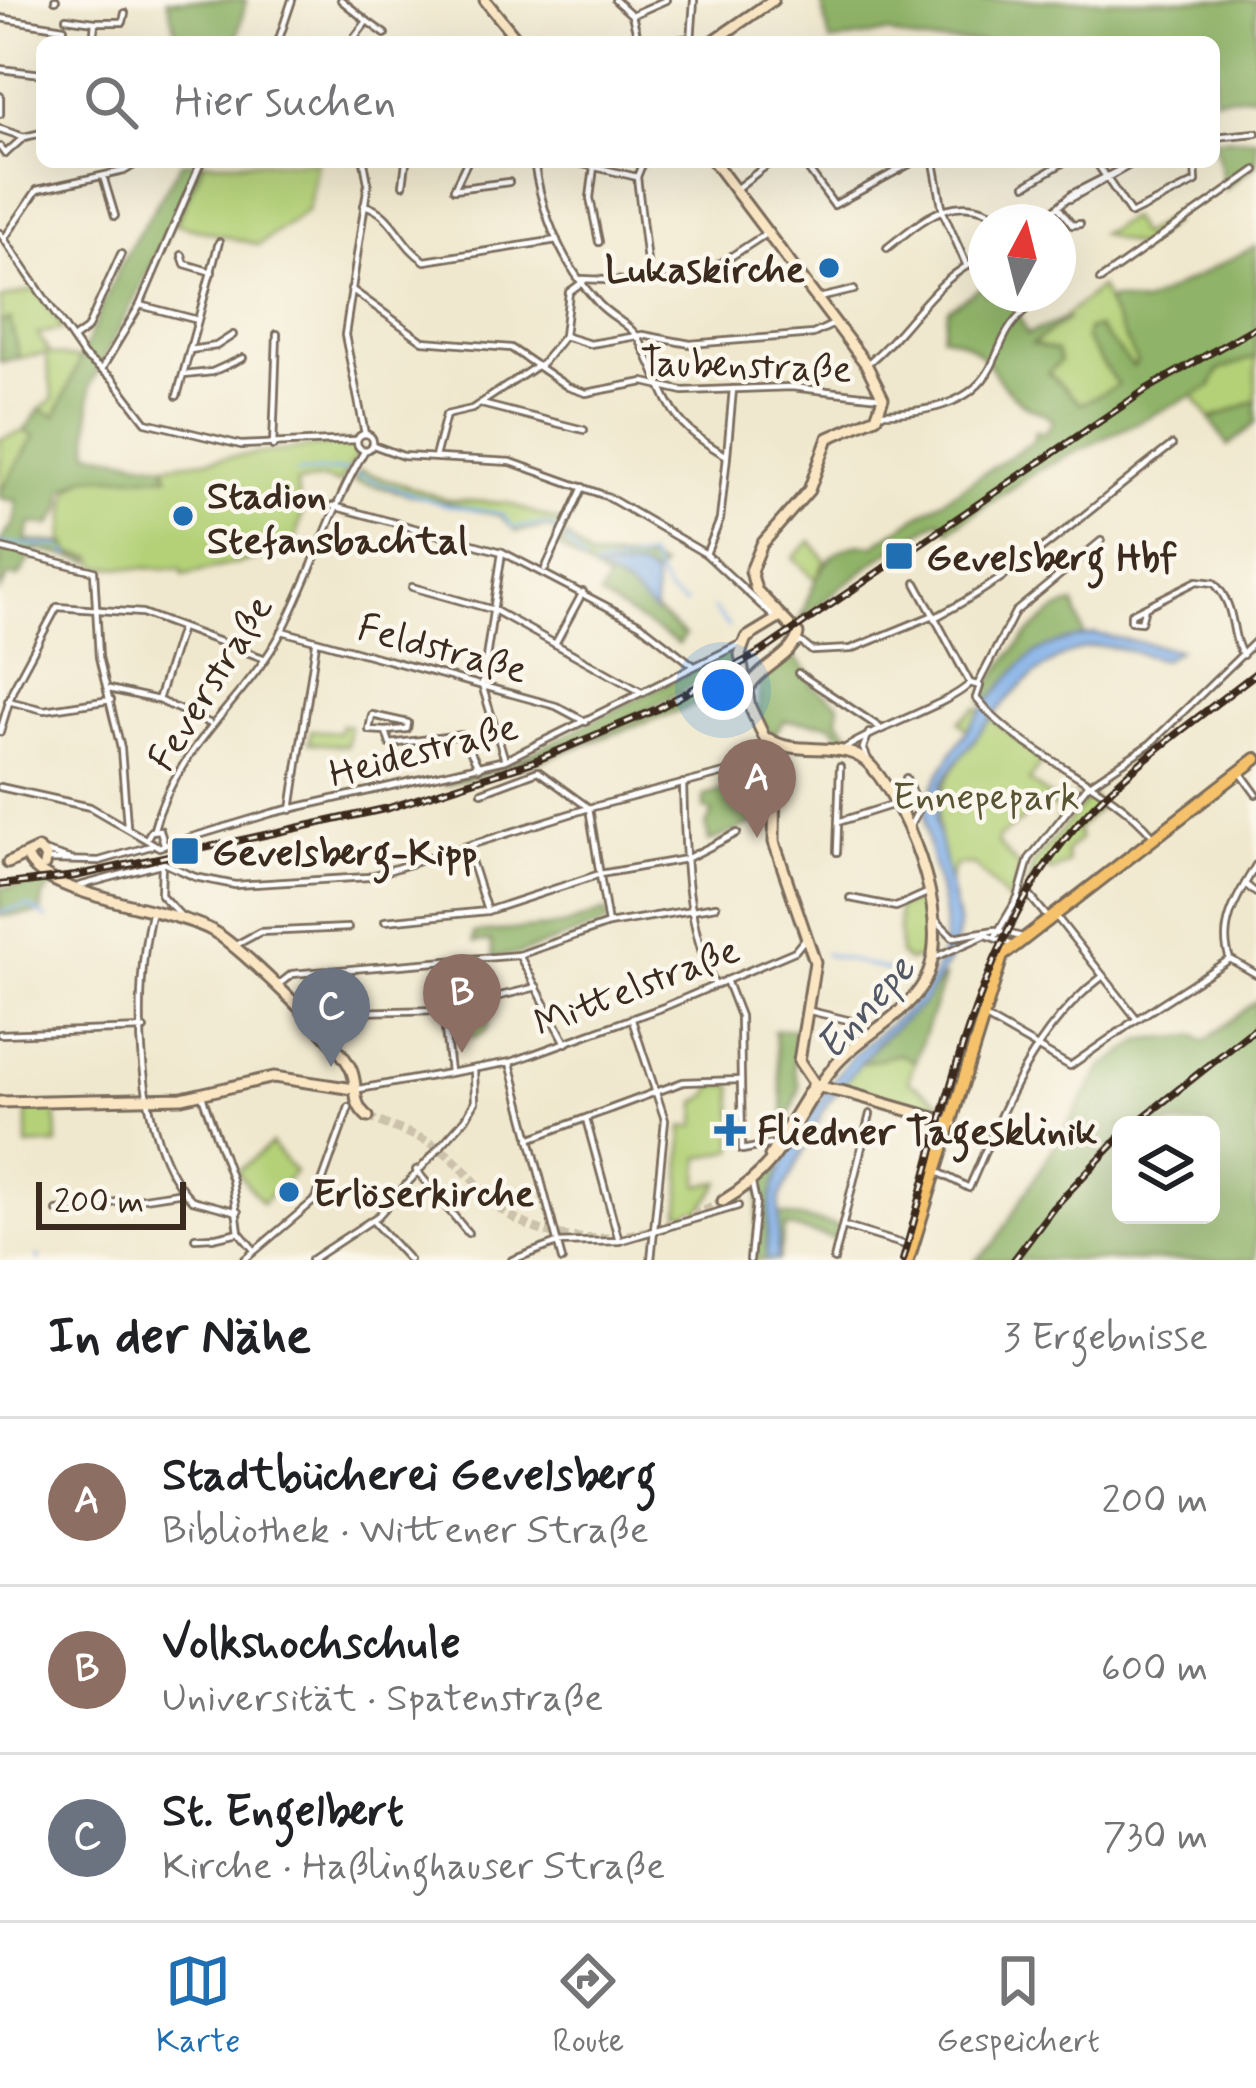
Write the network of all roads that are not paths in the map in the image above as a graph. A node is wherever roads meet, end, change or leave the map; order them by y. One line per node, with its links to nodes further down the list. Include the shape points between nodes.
1 (292, 0): 17 (street)
2 (341, 0): 12 (street)
3 (485, 0): 19 (main road)
4 (615, 0): 9 (street)
5 (666, 0): 9 (street)
6 (694, 0): 21 (street)
7 (773, 0): 22 (main road)
8 (125, 13): 13 (street, via 123,22)
9 (632, 15): 20 (street)
10 (0, 18): 14 (street)
11 (66, 18): 13 (street)
12 (367, 21): 15 (street); 18 (street)
13 (95, 22): 16 (street)
14 (64, 28)
15 (385, 34)
16 (93, 36)
17 (280, 36)
18 (356, 36)
19 (510, 36)
20 (637, 36)
21 (692, 36)
22 (721, 36)
23 (0, 68): 24 (street)
24 (36, 73)
25 (0, 96): 26 (street)
26 (0, 114)
27 (0, 129): 31 (street)
28 (1256, 133): 30 (street)
29 (36, 135): 31 (street)
30 (1220, 136)
31 (24, 137): 32 (street, via 5,154)
32 (0, 147)
33 (124, 168): 52 (street)
34 (198, 168): 84 (street)
35 (364, 168): 60 (street)
36 (405, 168): 56 (street)
37 (464, 168): 55 (street, via 454,189)
38 (535, 168): 68 (street)
39 (594, 168): 70 (street)
40 (598, 168): 53 (street)
41 (641, 168): 53 (street)
42 (719, 168): 58 (main road)
43 (762, 168): 58 (street)
44 (807, 168): 45 (street, via 834,205)
45 (901, 168)
46 (935, 168): 61 (street)
47 (1054, 168): 57 (street)
48 (1100, 168): 54 (street)
49 (1124, 168): 54 (street)
50 (1195, 168): 54 (street, via 1196,182 1131,214)
51 (1256, 170): 80 (street)
52 (103, 176): 63 (street); 67 (street, via 37,190)
53 (637, 177): 78 (street)
54 (1106, 177): 59 (street)
55 (509, 182)
56 (403, 185)
57 (1026, 185)
58 (736, 189): 66 (main road)
59 (1063, 204)
60 (364, 205): 68 (street, via 384,214 407,250 425,261); 81 (street)
61 (942, 206): 62 (street); 72 (street); 76 (street)
62 (968, 206)
63 (115, 216)
64 (1076, 224): 65 (street)
65 (1080, 224)
66 (769, 232): 78 (street, via 715,267); 83 (main road)
67 (2, 236): 71 (street)
68 (556, 240): 79 (street)
69 (219, 242): 77 (street)
70 (599, 242)
71 (10, 248): 73 (street); 92 (street)
72 (887, 248)
73 (0, 250)
74 (121, 254): 92 (street, via 87,328)
75 (182, 255): 77 (street, via 185,264)
76 (966, 264): 95 (street)
77 (212, 272): 86 (street)
78 (649, 279): 79 (street)
79 (583, 280): 90 (street, via 567,297); 91 (street)
80 (1100, 280)
81 (351, 289): 96 (street, Taubenstraße, via 423,341 497,344); 106 (street, via 346,359)
82 (854, 290): 83 (street)
83 (817, 299): 87 (main road)
84 (141, 303): 86 (street); 97 (street)
85 (1024, 312): 104 (street, via 1003,333 991,367 959,398 938,408)
86 (199, 320): 93 (street)
87 (836, 323): 91 (street, via 813,334 690,344); 95 (main road)
88 (277, 334): 109 (street)
89 (233, 335): 93 (street)
90 (564, 336): 91 (street, via 590,344); 96 (street)
91 (638, 336): 99 (street)
92 (73, 339): 97 (street)
93 (190, 350): 98 (street)
94 (242, 358): 98 (street)
95 (866, 364): 102 (main road)
96 (538, 366): 99 (street, Taubenstraße, via 586,393 633,382); 103 (street)
97 (99, 368): 109 (street, via 146,422 214,442)
98 (184, 375): 101 (street)
99 (656, 386): 100 (street, Taubenstraße); 112 (street, via 689,434)
100 (733, 389): 102 (street, Taubenstraße); 112 (street)
101 (177, 395)
102 (883, 398): 104 (main road)
103 (481, 404): 105 (street); 113 (street, via 443,418)
104 (880, 412): 128 (main road, via 828,438 809,490 754,558 753,584)
105 (584, 430)
106 (365, 434): 107 (street); 108 (street)
107 (357, 440): 109 (street); 111 (street)
108 (373, 445): 111 (street); 113 (street)
109 (272, 446)
110 (1172, 446): 127 (street, via 1076,526)
111 (365, 450): 115 (street, Feverstraße)
112 (727, 456): 119 (street, via 720,520)
113 (435, 457): 114 (street, via 511,462)
114 (584, 487): 119 (street); 120 (street)
115 (333, 506): 118 (street); 130 (street, Feverstraße)
116 (1101, 541): 142 (street, via 1015,612)
117 (0, 548): 125 (street, via 94,571)
118 (502, 552): 120 (street); 126 (street)
119 (706, 554): 128 (street)
120 (544, 570): 123 (street)
121 (916, 583): 127 (street)
122 (412, 587): 126 (street)
123 (583, 592): 133 (street); 138 (street)
124 (1145, 607): 136 (street, via 1206,581 1219,586)
125 (99, 609): 129 (street, via 133,611); 145 (street); 150 (street, via 52,609)
126 (494, 610): 133 (street); 143 (street)
127 (935, 616): 134 (street, via 851,649); 142 (street)
128 (774, 617): 134 (main road, via 791,622); 135 (main road)
129 (180, 630): 137 (street); 149 (street)
130 (282, 631): 131 (street, Feldstraße); 137 (street, Feverstraße)
131 (317, 640): 143 (street, Feldstraße); 175 (street)
132 (1256, 641): 136 (street)
133 (555, 644): 146 (street)
134 (798, 644): 140 (main road)
135 (741, 648): 138 (street, Heidestraße); 139 (main road)
136 (1243, 655): 169 (street, via 1150,744)
137 (262, 658): 152 (street, Feverstraße)
138 (694, 665): 146 (street, Heidestraße)
139 (746, 666): 140 (main road); 144 (main road)
140 (759, 672): 144 (main road)
141 (798, 674): 153 (street)
142 (974, 683): 147 (street); 147 (street)
143 (482, 685): 151 (street, Feldstraße); 161 (street)
144 (749, 687): 157 (main road, via 752,712)
145 (109, 689): 148 (street); 149 (street)
146 (643, 693): 151 (street, Heidestraße)
147 (969, 695): 153 (street); 169 (street)
148 (111, 700): 150 (street, via 44,710); 177 (street)
149 (158, 700): 152 (street)
150 (8, 701): 155 (street)
151 (586, 722): 161 (street, Heidestraße)
152 (209, 723): 180 (street, Feverstraße)
153 (878, 727): 156 (street)
154 (386, 731): 154 (street, via 406,729 408,723 372,715 369,730); 165 (street, via 392,744 463,735)
155 (0, 732)
156 (869, 734): 159 (street); 163 (street, via 863,748)
157 (769, 739): 158 (main road); 162 (main road)
158 (782, 747): 159 (main road); 162 (main road)
159 (841, 750): 163 (main road)
160 (1256, 759): 166 (main road)
161 (505, 760): 165 (street, Heidestraße)
162 (775, 760): 168 (street); 209 (main road, via 775,842)
163 (870, 764): 173 (main road)
164 (840, 767): 176 (street)
165 (479, 768): 175 (street, Heidestraße)
166 (1240, 772): 172 (street); 182 (main road)
167 (906, 778): 178 (street, via 919,809)
168 (683, 783): 174 (street); 186 (street)
169 (1088, 786): 182 (street); 208 (street, via 1029,859)
170 (0, 787): 177 (street, via 78,803)
171 (482, 792): 174 (street, via 538,771)
172 (1256, 794)
173 (895, 804): 176 (street); 178 (main road)
174 (589, 808): 184 (street); 191 (street)
175 (291, 810): 181 (street, Heidestraße)
176 (838, 822): 185 (street)
177 (127, 825): 180 (street)
178 (908, 827): 194 (main road)
179 (737, 833): 186 (street)
180 (154, 836): 181 (street, Heidestraße); 183 (street); 183 (street, Heidestraße); 188 (street, via 135,852)
181 (186, 837): 183 (street, Heidestraße)
182 (1154, 837): 203 (main road)
183 (164, 844)
184 (466, 847): 189 (street, via 353,879 235,885); 201 (street)
185 (837, 852)
186 (686, 859): 191 (street); 199 (street)
187 (4, 863): 188 (main road)
188 (39, 863): 193 (main road)
189 (162, 863): 193 (street); 204 (street, via 160,895)
190 (1256, 866): 192 (street)
191 (600, 874): 201 (street); 206 (street)
192 (1245, 884): 195 (street); 215 (street, via 1227,926)
193 (75, 887): 200 (main road)
194 (929, 892): 197 (street, via 891,907); 202 (main road)
195 (1256, 893)
196 (1030, 896): 203 (street)
197 (850, 898)
198 (716, 906): 199 (street)
199 (694, 908): 206 (street); 219 (street)
200 (152, 910): 204 (main road); 228 (street, via 140,968)
201 (487, 910): 205 (street)
202 (931, 910): 208 (street, via 944,932 959,938); 214 (main road)
203 (1052, 917): 208 (main road); 217 (street)
204 (184, 919): 210 (main road)
205 (385, 921)
206 (608, 924): 212 (street)
207 (348, 928): 210 (street, via 260,932)
208 (1006, 936): 214 (street); 225 (main road)
209 (803, 940): 211 (street, Mittelstraße); 213 (main road)
210 (234, 946): 220 (main road)
211 (795, 951): 213 (street, Mittelstraße); 218 (street, Mittelstraße)
212 (519, 956): 220 (street, via 292,974); 221 (street)
213 (814, 956): 223 (main road)
214 (936, 957): 230 (main road, via 914,996)
215 (1230, 959): 216 (street); 227 (street)
216 (1256, 974)
217 (1102, 976): 227 (street); 232 (street)
218 (726, 980): 219 (street, Mittelstraße); 236 (street, via 740,1016)
219 (715, 985): 226 (street, Mittelstraße)
220 (276, 986): 224 (main road)
221 (537, 987): 222 (street); 231 (street)
222 (443, 1010): 224 (street); 235 (street)
223 (805, 1010): 230 (street, via 856,1022); 237 (main road, via 798,1055)
224 (302, 1015): 238 (main road, via 350,1067)
225 (980, 1017): 232 (street); 247 (main road, via 960,1099)
226 (632, 1019): 231 (street, Mittelstraße); 239 (street)
227 (1136, 1019): 232 (street, via 1070,1066)
228 (144, 1029): 229 (street); 241 (street)
229 (0, 1034)
230 (863, 1038): 237 (main road)
231 (566, 1042): 233 (street, Mittelstraße)
232 (1034, 1046): 251 (street, via 969,1188)
233 (509, 1063): 234 (street, Mittelstraße); 248 (street)
234 (474, 1069): 235 (street, Mittelstraße); 250 (street, via 473,1106)
235 (450, 1072): 238 (street, Mittelstraße)
236 (741, 1080): 239 (street); 249 (street, via 742,1150)
237 (824, 1085): 247 (main road); 249 (main road)
238 (354, 1089): 240 (main road, via 272,1077); 245 (main road)
239 (656, 1092): 246 (street); 262 (street, via 664,1120)
240 (201, 1093): 241 (main road); 259 (street)
241 (148, 1100): 242 (main road); 252 (street, via 153,1140)
242 (0, 1102)
243 (350, 1107): 268 (street, via 316,1199)
244 (870, 1114): 261 (street)
245 (368, 1117)
246 (586, 1119): 248 (street); 266 (street)
247 (939, 1120): 251 (main road, via 947,1137)
248 (529, 1139): 267 (street)
249 (783, 1145): 253 (main road)
250 (416, 1170): 260 (street); 264 (street)
251 (935, 1171): 269 (main road)
252 (177, 1182): 254 (street); 255 (street)
253 (746, 1183): 256 (main road); 276 (street, via 754,1197)
254 (184, 1192): 255 (street); 259 (street, via 208,1208)
255 (169, 1196): 258 (street)
256 (722, 1200)
257 (738, 1206): 262 (street)
258 (56, 1211)
259 (238, 1212): 263 (street)
260 (372, 1220): 271 (street); 272 (street)
261 (843, 1226): 269 (street); 277 (street)
262 (655, 1231): 266 (street); 275 (street)
263 (239, 1232): 265 (street); 268 (street)
264 (468, 1233)
265 (195, 1238)
266 (619, 1241): 267 (street)
267 (557, 1243): 273 (street); 274 (street)
268 (255, 1251): 270 (street)
269 (910, 1254)
270 (245, 1260)
271 (311, 1260)
272 (409, 1260)
273 (512, 1260)
274 (562, 1260)
275 (650, 1260)
276 (750, 1260)
277 (834, 1260)

